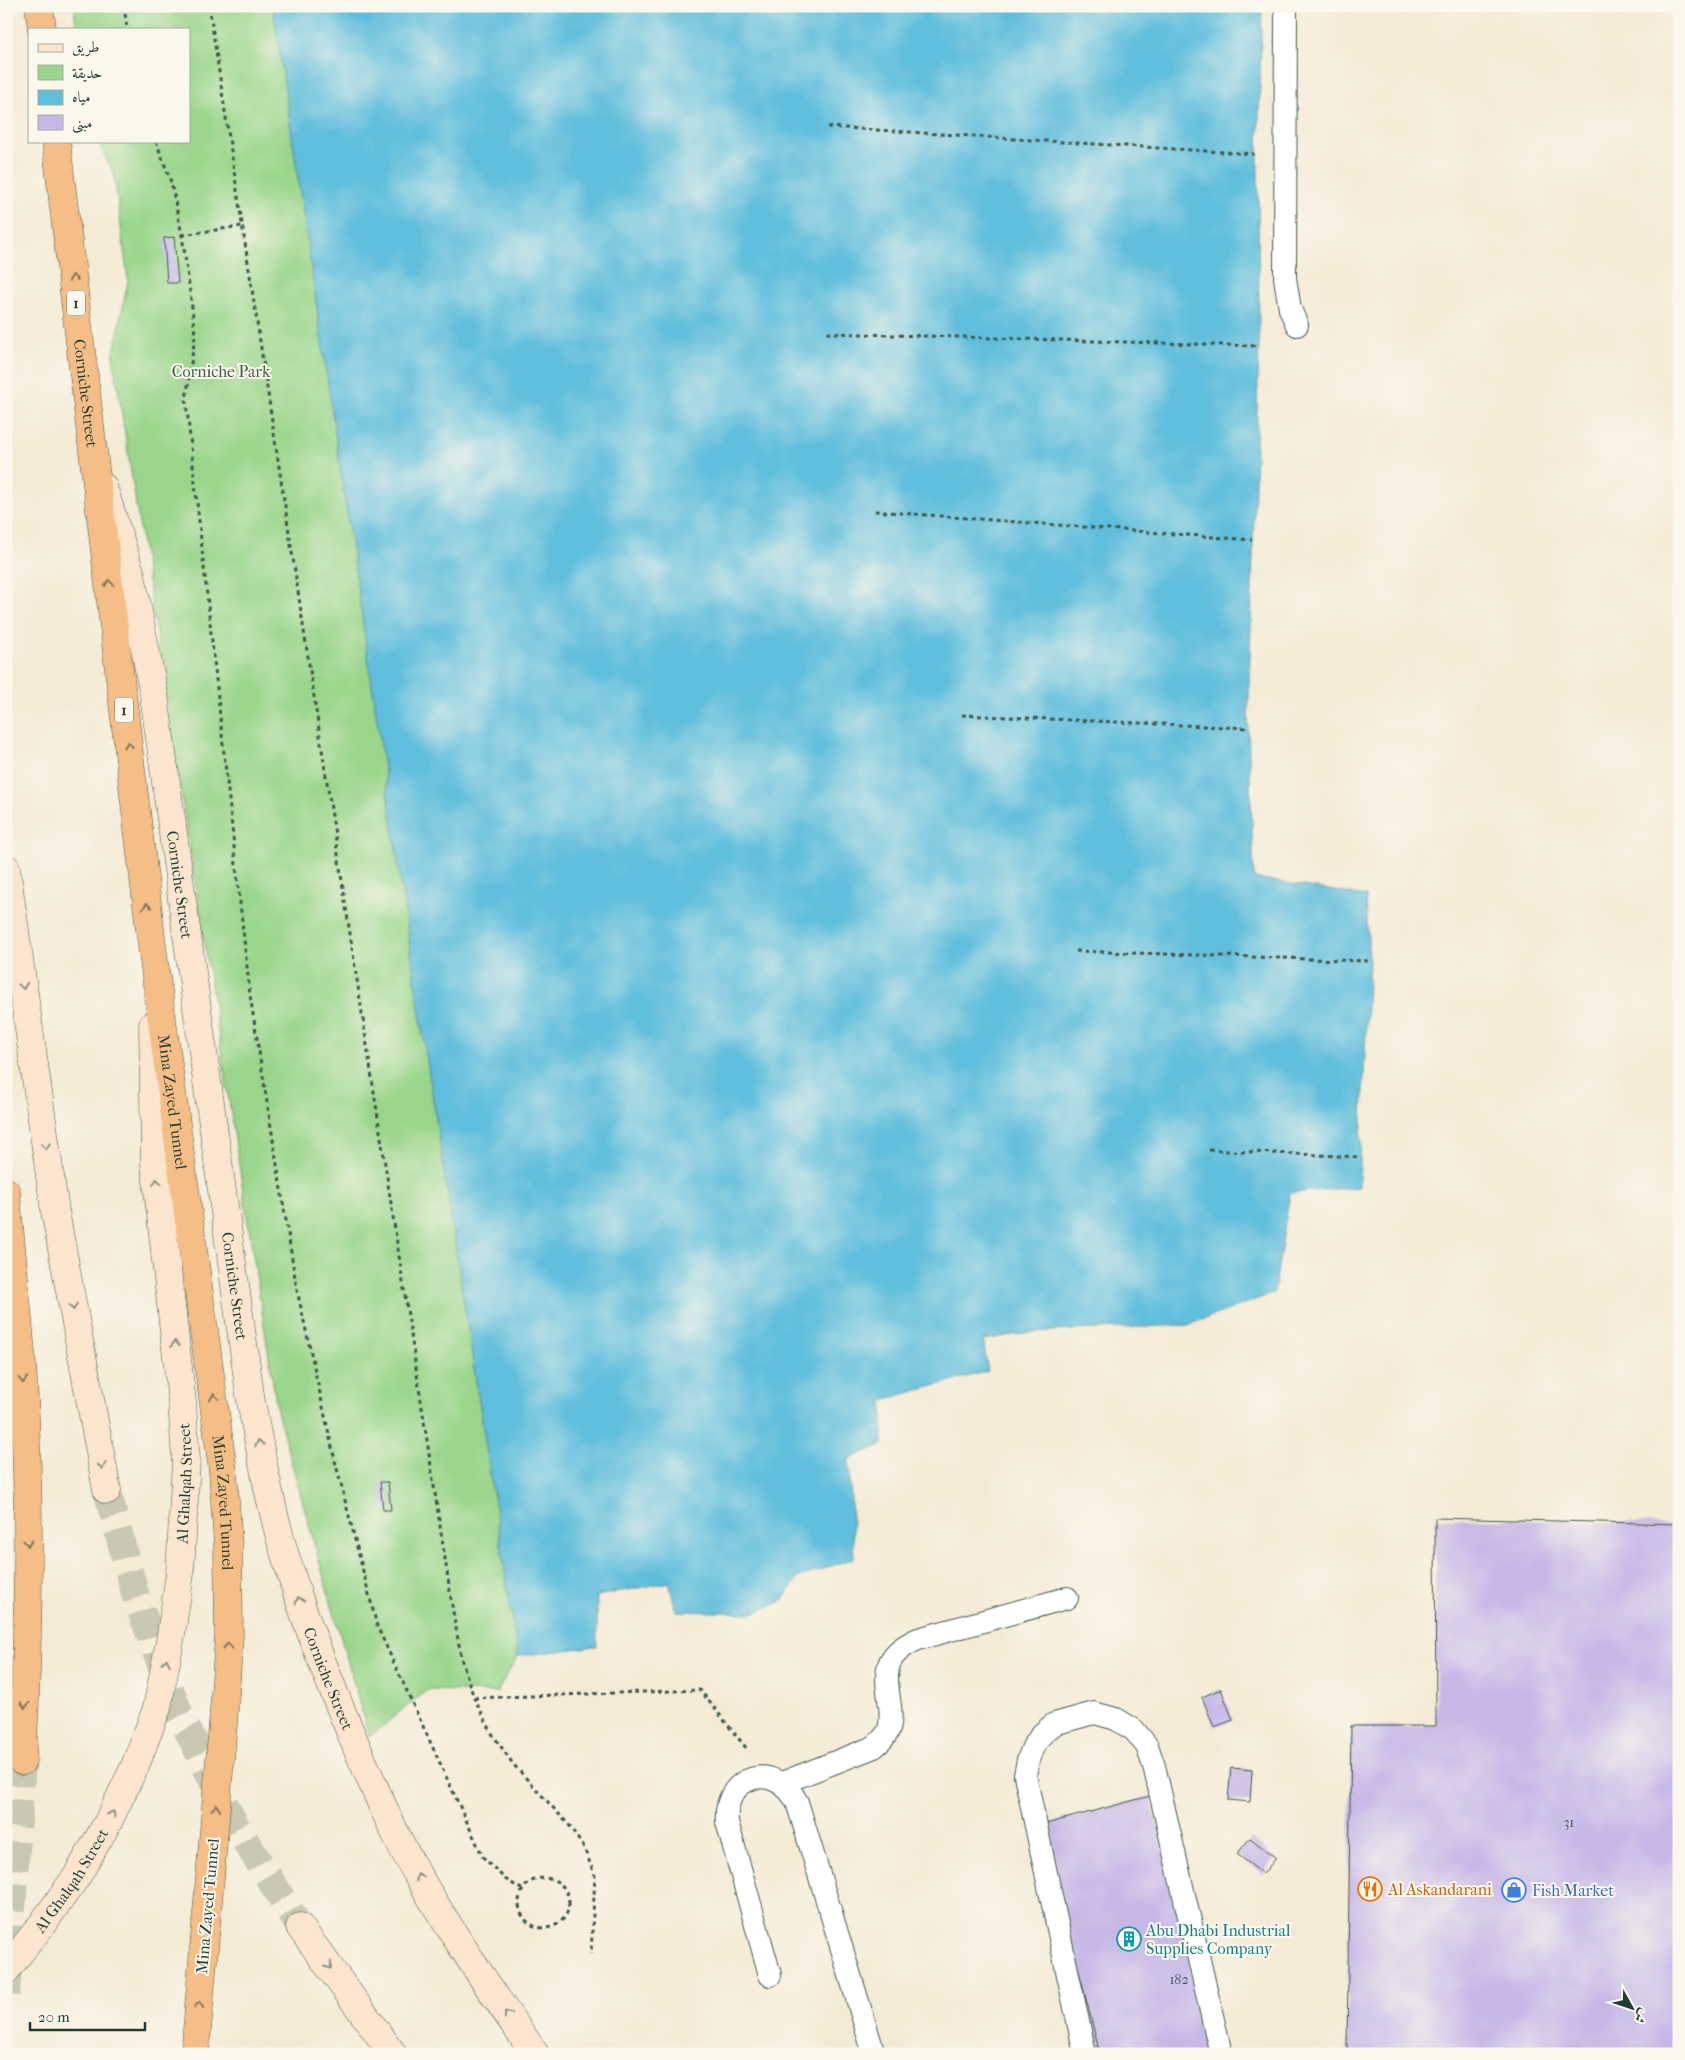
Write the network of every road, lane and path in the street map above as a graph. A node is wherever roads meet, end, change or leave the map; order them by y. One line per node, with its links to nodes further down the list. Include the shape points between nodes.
1 (39, 6): 5 (highway)
2 (124, 6): 6 (path)
3 (209, 6): 11 (path)
4 (1286, 6): 13 (lane, via 1285,278 1286,294)
5 (42, 28)
6 (127, 28)
7 (828, 127): 10 (path)
8 (56, 142): 16 (highway, Corniche Street / 1, one-way to 8)
9 (156, 142): 12 (path, via 171,182)
10 (1258, 154)
11 (242, 226): 12 (path); 30 (path, via 454,1618 462,1661)
12 (182, 235): 33 (path, via 195,335 186,400 250,996 297,1290 335,1461 377,1626 483,1857 493,1870)
13 (1297, 325)
14 (828, 332): 15 (path)
15 (1259, 346)
16 (96, 465): 23 (highway, Corniche Street / 1, one-way to 16); 40 (street, Corniche Street, one-way to 16, via 418,1877 350,1731 317,1652 289,1570 267,1487 250,1402 144,634 131,575)
17 (875, 511): 18 (path)
18 (1252, 540)
19 (962, 716): 20 (path)
20 (1248, 728)
21 (6, 868): 28 (street, one-way to 28, via 55,1211)
22 (1076, 951): 24 (path)
23 (153, 954): 36 (street, Al Ghalqah Street, one-way to 23, via 77,1876 135,1766 157,1708 180,1572 186,1460 155,1163); 38 (highway, Mina Zayed Tunnel, one-way to 23, via 223,1724 228,1546 215,1406)
24 (1369, 961)
25 (1209, 1150): 26 (path)
26 (1361, 1157)
27 (6, 1192): 31 (highway, one-way to 31, via 28,1476 28,1646)
28 (106, 1490)
29 (1066, 1598): 32 (lane, via 906,1644 896,1653 887,1670 891,1716 883,1739 874,1748)
30 (474, 1698): 32 (path, via 700,1690); 35 (path, via 513,1764 569,1826 584,1848 596,1876)
31 (22, 1761)
32 (777, 1781): 37 (lane, via 759,1777 747,1781 737,1788 726,1810); 41 (lane, via 791,1791 797,1802)
33 (523, 1890): 33 (path, via 520,1906 529,1923 546,1928 566,1916 569,1897 560,1883 539,1878)
34 (300, 1927): 39 (street, one-way to 39)
35 (590, 1954)
36 (6, 1970)
37 (770, 1975)
38 (195, 2054)
39 (393, 2054)
40 (536, 2054)
41 (874, 2054)
42 (1085, 2054): 43 (lane, via 1025,1775 1030,1753 1042,1734 1054,1724 1094,1714 1116,1719 1134,1730 1147,1746)
43 (1220, 2054)

